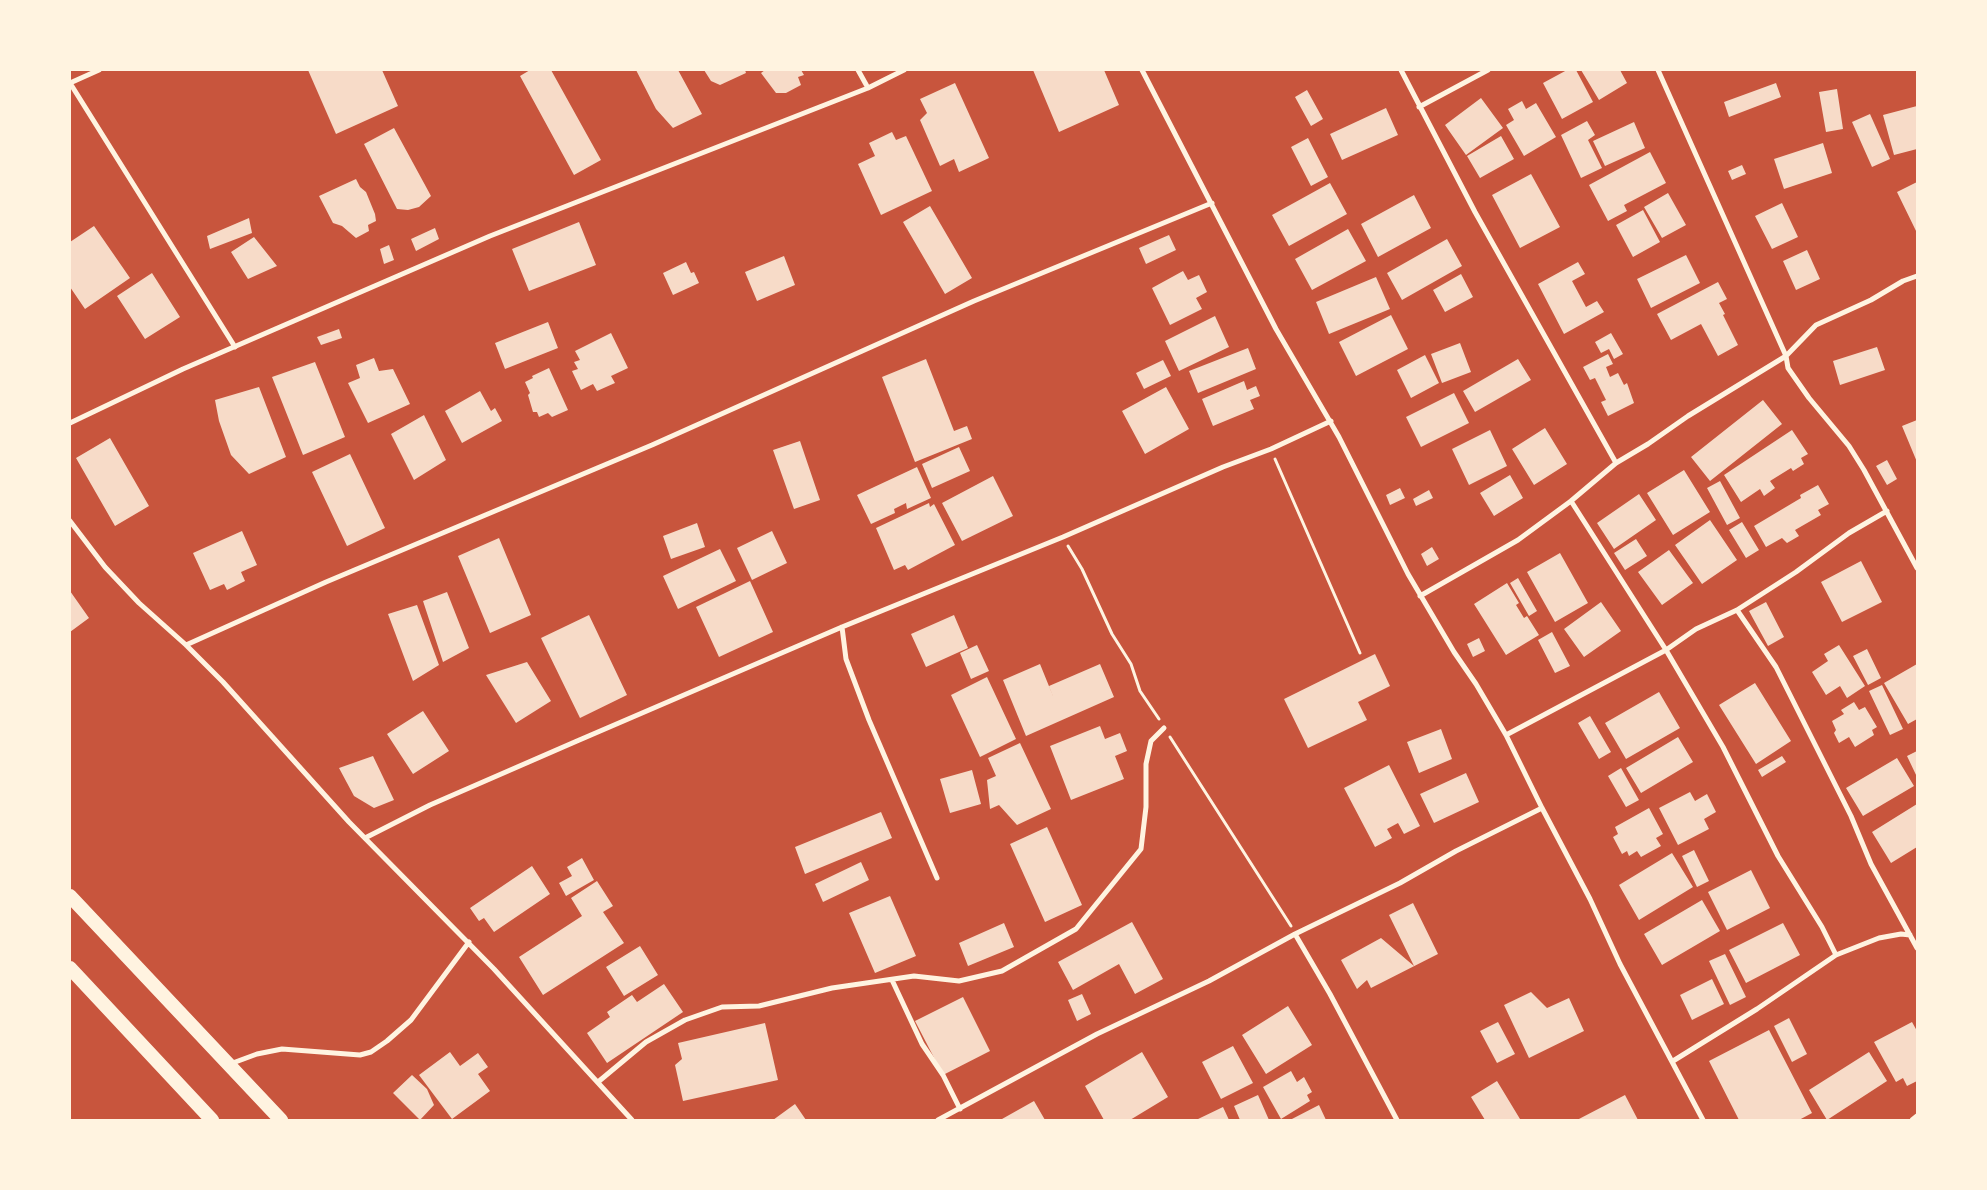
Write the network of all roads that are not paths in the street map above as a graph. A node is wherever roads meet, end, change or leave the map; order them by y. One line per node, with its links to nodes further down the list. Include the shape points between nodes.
1 (99, 70): 8 (street)
2 (858, 70): 9 (street)
3 (904, 70): 9 (street)
4 (1142, 70): 11 (street)
5 (1400, 70): 10 (street)
6 (1488, 70): 10 (street)
7 (1658, 70): 14 (street)
8 (70, 83): 13 (street)
9 (868, 88): 13 (street, via 490,236)
10 (1419, 107): 17 (street)
11 (1212, 203): 15 (street, via 1276,329); 25 (street, via 974,301 652,445 326,582)
12 (1917, 276): 14 (street, via 1903,280 1871,300 1816,325)
13 (235, 347): 16 (street)
14 (1786, 356): 17 (street); 19 (street, via 1788,368 1849,446)
15 (1330, 422): 22 (street); 24 (street, via 1063,537)
16 (70, 423)
17 (1616, 463): 18 (street)
18 (1571, 501): 22 (street, via 1518,540); 26 (street)
19 (1887, 511): 21 (street); 23 (street, via 1849,533)
20 (70, 521): 25 (street, via 114,577)
21 (1917, 568)
22 (1420, 596): 28 (street)
23 (1737, 610): 26 (street, via 1696,628); 34 (street, via 1776,667 1851,816 1870,864)
24 (842, 627): 30 (street, via 430,805); 31 (street, via 846,659 869,720)
25 (186, 645): 30 (street)
26 (1666, 650): 28 (street); 37 (street, via 1723,747 1778,856)
27 (1164, 728): 39 (street, via 1150,741 1141,849 1076,929 1002,971 959,981 914,976)
28 (1506, 735): 29 (street)
29 (1542, 808): 33 (street); 40 (street, via 1628,980)
30 (365, 838): 35 (street)
31 (937, 878)
32 (70, 896): 41 (highway)
33 (1295, 934): 43 (street, via 1209,981 1097,1034); 49 (street)
34 (1910, 935): 36 (street); 37 (street, via 1879,938)
35 (469, 942): 41 (street, via 411,1020 371,1052 360,1055 282,1049); 42 (street)
36 (1917, 948)
37 (1836, 955): 40 (street)
38 (70, 968): 45 (highway)
39 (892, 980): 42 (street, via 832,988 759,1006 722,1007 686,1020 646,1042); 43 (street, via 922,1044)
40 (1673, 1061): 50 (street)
41 (228, 1064): 46 (highway)
42 (598, 1082): 47 (street)
43 (960, 1109): 48 (street)
44 (1917, 1116): 51 (street)
45 (212, 1120)
46 (281, 1120)
47 (632, 1120)
48 (938, 1120)
49 (1397, 1120)
50 (1702, 1120)
51 (1912, 1120)

